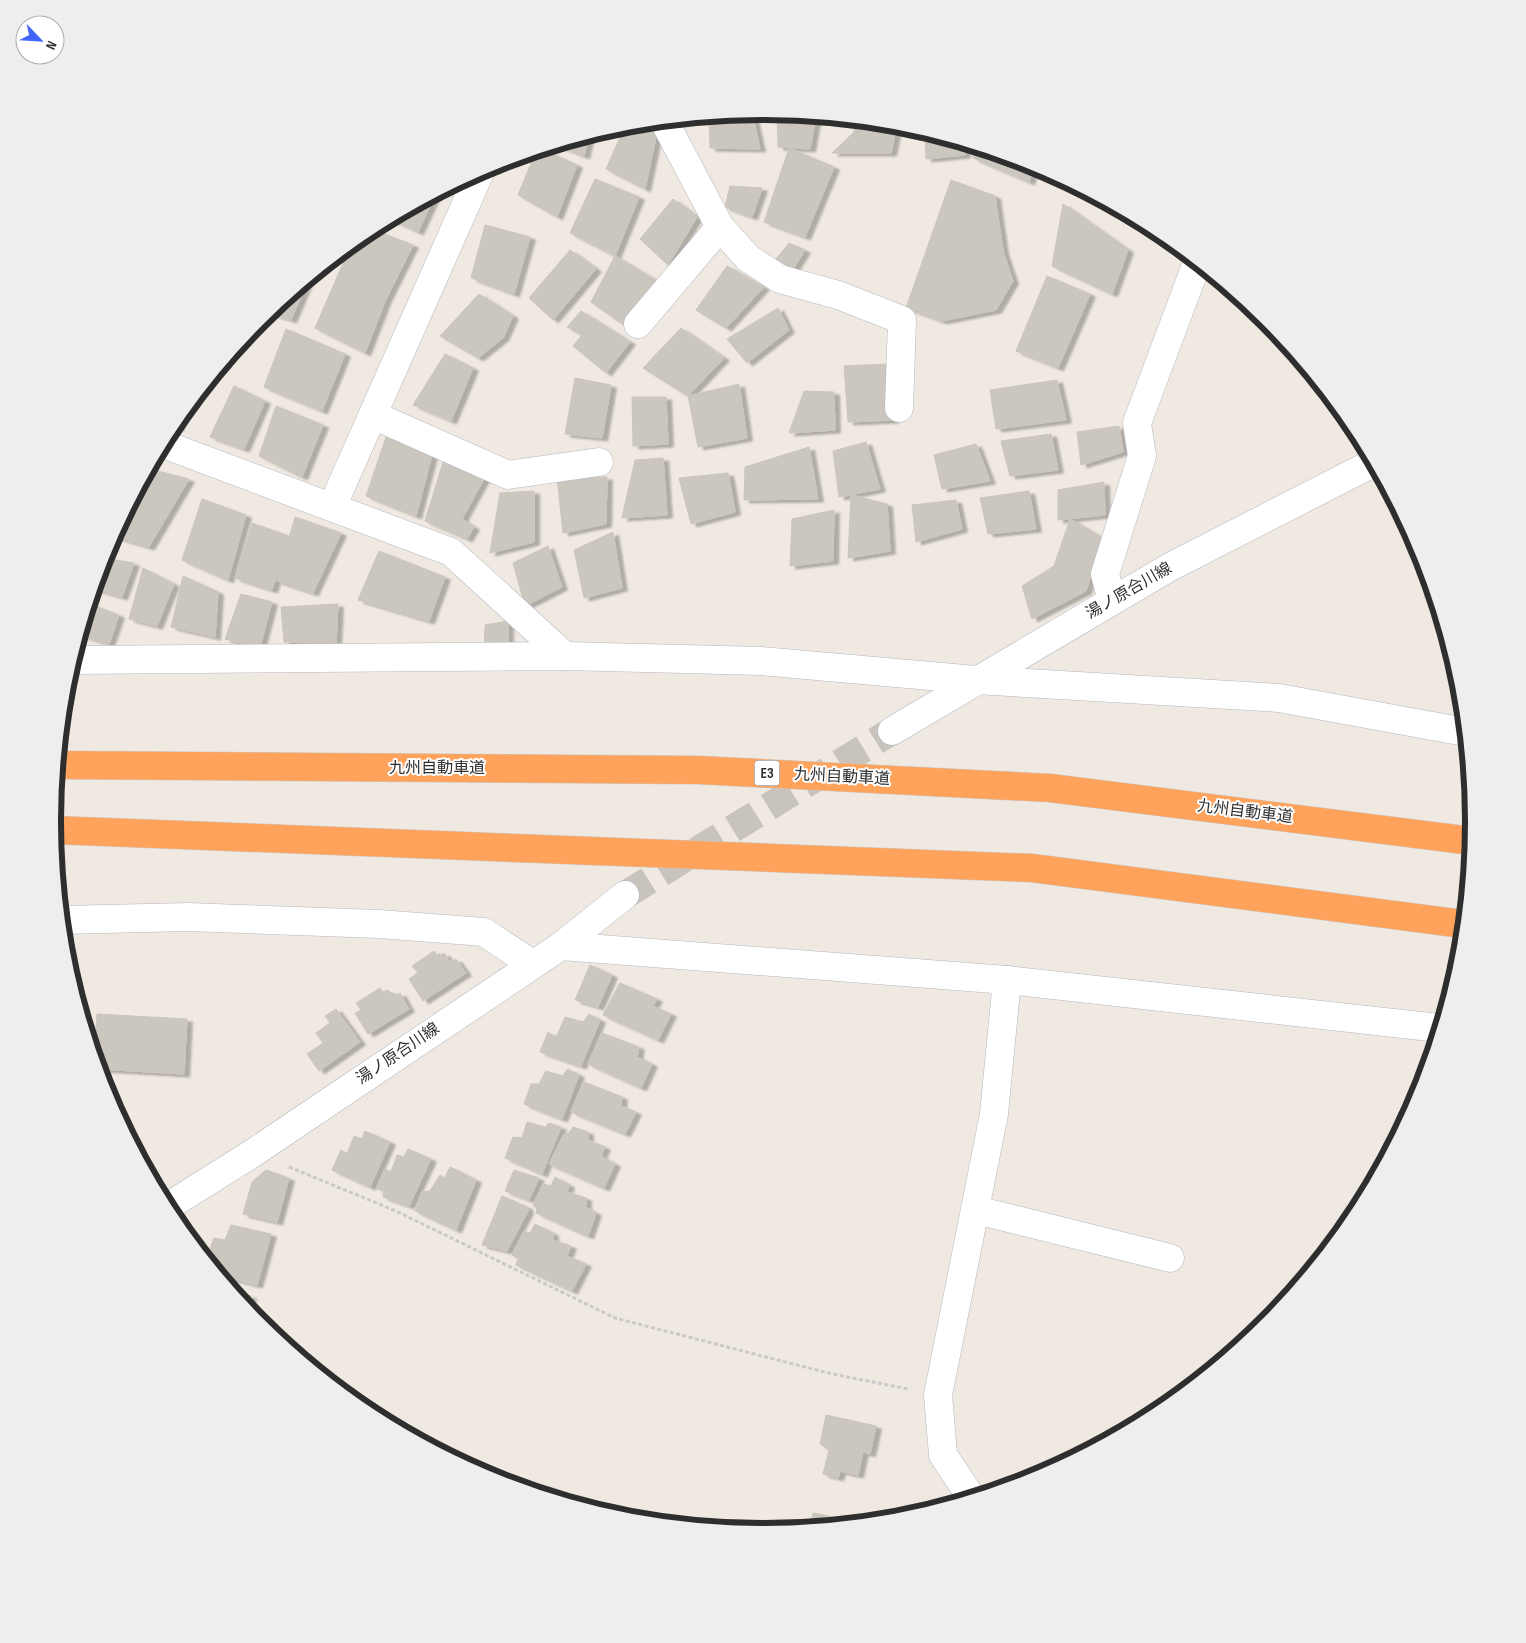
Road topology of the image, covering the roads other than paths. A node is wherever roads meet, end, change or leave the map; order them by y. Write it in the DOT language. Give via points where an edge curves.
graph roads {
  1 [pos="667,127"];
  2 [pos="476,181"];
  3 [pos="720,228"];
  4 [pos="1195,269"];
  5 [pos="638,324"];
  6 [pos="899,408"];
  7 [pos="373,415"];
  8 [pos="171,447"];
  9 [pos="600,462"];
  10 [pos="1368,466"];
  11 [pos="332,507"];
  12 [pos="1112,600"];
  13 [pos="565,656"];
  14 [pos="81,660"];
  15 [pos="976,680"];
  16 [pos="892,730"];
  17 [pos="1459,731"];
  18 [pos="64,765"];
  19 [pos="61,830"];
  20 [pos="1464,840"];
  21 [pos="625,895"];
  22 [pos="68,920"];
  23 [pos="1457,923"];
  24 [pos="561,946"];
  25 [pos="532,964"];
  26 [pos="1006,980"];
  27 [pos="1434,1027"];
  28 [pos="174,1202"];
  29 [pos="976,1210"];
  30 [pos="1170,1258"];
  31 [pos="968,1492"];
  1 -- 3 [label="street"];
  2 -- 7 [label="street"];
  3 -- 5 [label="street"];
  3 -- 6 [label="street" via="748,258 780,279 838,294 902,320"];
  4 -- 12 [label="street" via="1137,423 1142,456 1105,574"];
  7 -- 9 [label="street" via="508,475"];
  7 -- 11 [label="street"];
  8 -- 11 [label="street"];
  10 -- 12 [label="street, 湯ノ原合川線"];
  11 -- 13 [label="street" via="451,552"];
  12 -- 15 [label="street, 湯ノ原合川線"];
  13 -- 14 [label="street"];
  13 -- 15 [label="street" via="761,660"];
  15 -- 16 [label="street, 湯ノ原合川線"];
  15 -- 17 [label="street" via="1279,698"];
  18 -- 20 [label="highway, 九州自動車道 / E3" via="698,770 1050,788"];
  19 -- 23 [label="highway" via="1032,868"];
  21 -- 24 [label="street, 湯ノ原合川線"];
  22 -- 25 [label="street" via="188,917 379,924 484,932"];
  24 -- 25 [label="street, 湯ノ原合川線"];
  24 -- 26 [label="street"];
  25 -- 28 [label="street, 湯ノ原合川線"];
  26 -- 27 [label="street"];
  26 -- 29 [label="street" via="994,1114"];
  29 -- 30 [label="street"];
  29 -- 31 [label="street" via="938,1395 943,1456"];
}
